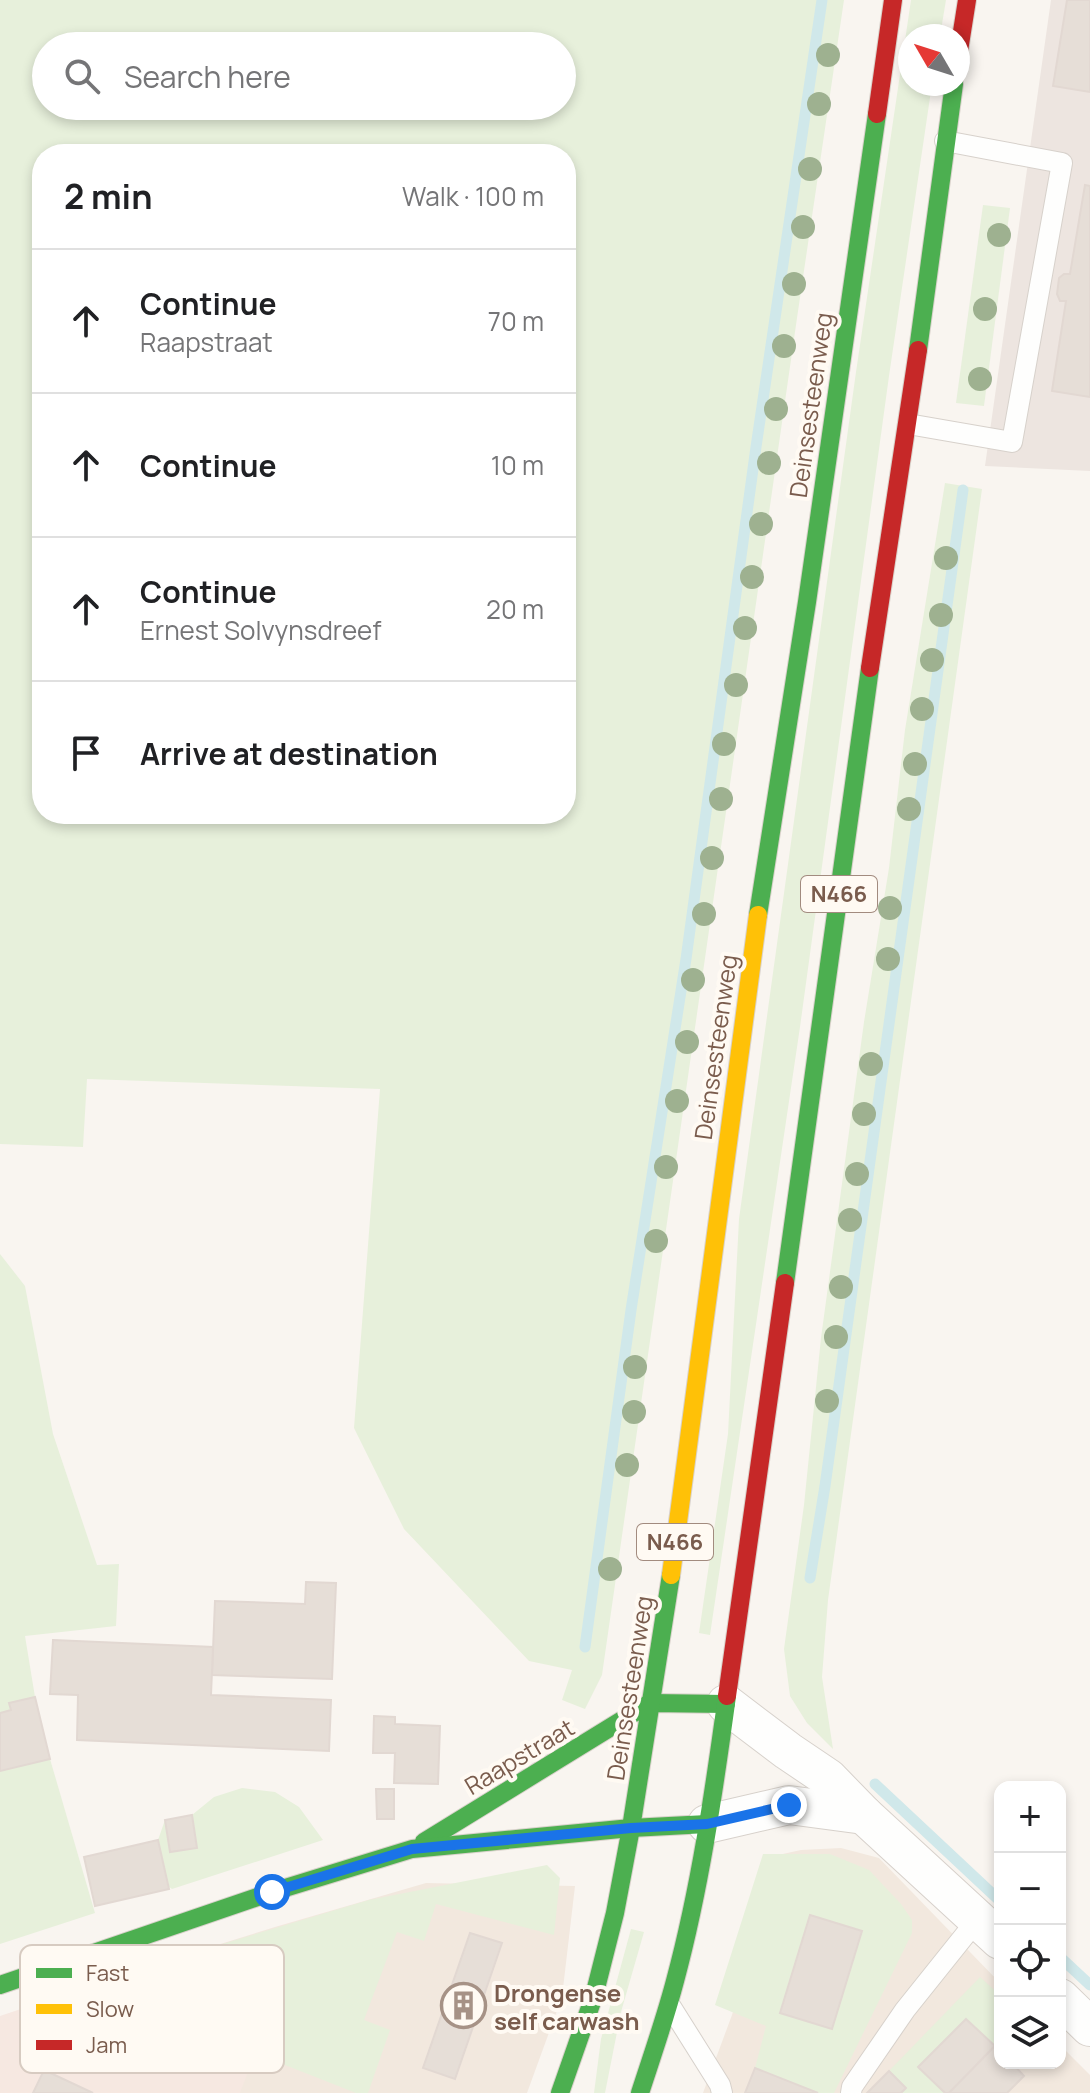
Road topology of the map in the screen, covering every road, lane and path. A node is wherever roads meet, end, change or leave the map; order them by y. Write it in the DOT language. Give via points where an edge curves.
graph roads {
  1 [pos="893,0"];
  2 [pos="967,0"];
  3 [pos="963,24"];
  4 [pos="952,96"];
  5 [pos="945,141"];
  6 [pos="908,424"];
  7 [pos="650,1703"];
  8 [pos="726,1704"];
  9 [pos="864,1815"];
  10 [pos="707,1824"];
  11 [pos="631,1828"];
  12 [pos="412,1849"];
  13 [pos="989,1930"];
  14 [pos="117,1945"];
  15 [pos="20,1978"];
  16 [pos="0,1985"];
  17 [pos="668,2003"];
  18 [pos="1066,2004"];
  19 [pos="1090,2027"];
  20 [pos="560,2093"];
  21 [pos="640,2093"];
  22 [pos="722,2093"];
  23 [pos="851,2093"];
  1 -- 7 [label="main road, Deinsesteenweg / N466" via="754,938"];
  2 -- 3 [label="main road"];
  4 -- 5 [label="main road, N466"];
  5 -- 6 [label="main road, N466"];
  5 -- 6 [label="lane" via="1062,163 1012,442"];
  6 -- 8 [label="main road, N466"];
  7 -- 8 [label="main road"];
  7 -- 11 [label="main road, Deinsesteenweg / N466"];
  7 -- 12 [label="main road, Raapstraat"];
  8 -- 9 [label="street" via="828,1778"];
  8 -- 10 [label="main road, N466"];
  9 -- 10 [label="street" via="789,1805"];
  9 -- 13 [label="street"];
  10 -- 11 [label="main road, Raapstraat"];
  10 -- 17 [label="main road, N466"];
  11 -- 12 [label="main road, Raapstraat"];
  11 -- 20 [label="main road, Deinsesteenweg / N466" via="594,1996"];
  12 -- 14 [label="main road, Raapstraat"];
  13 -- 23 [label="lane" via="905,2010"];
  15 -- 16 [label="main road, Raapstraat"];
  17 -- 21 [label="main road, N466"];
  17 -- 22 [label="lane"];
  18 -- 19 [label="street"];
}
